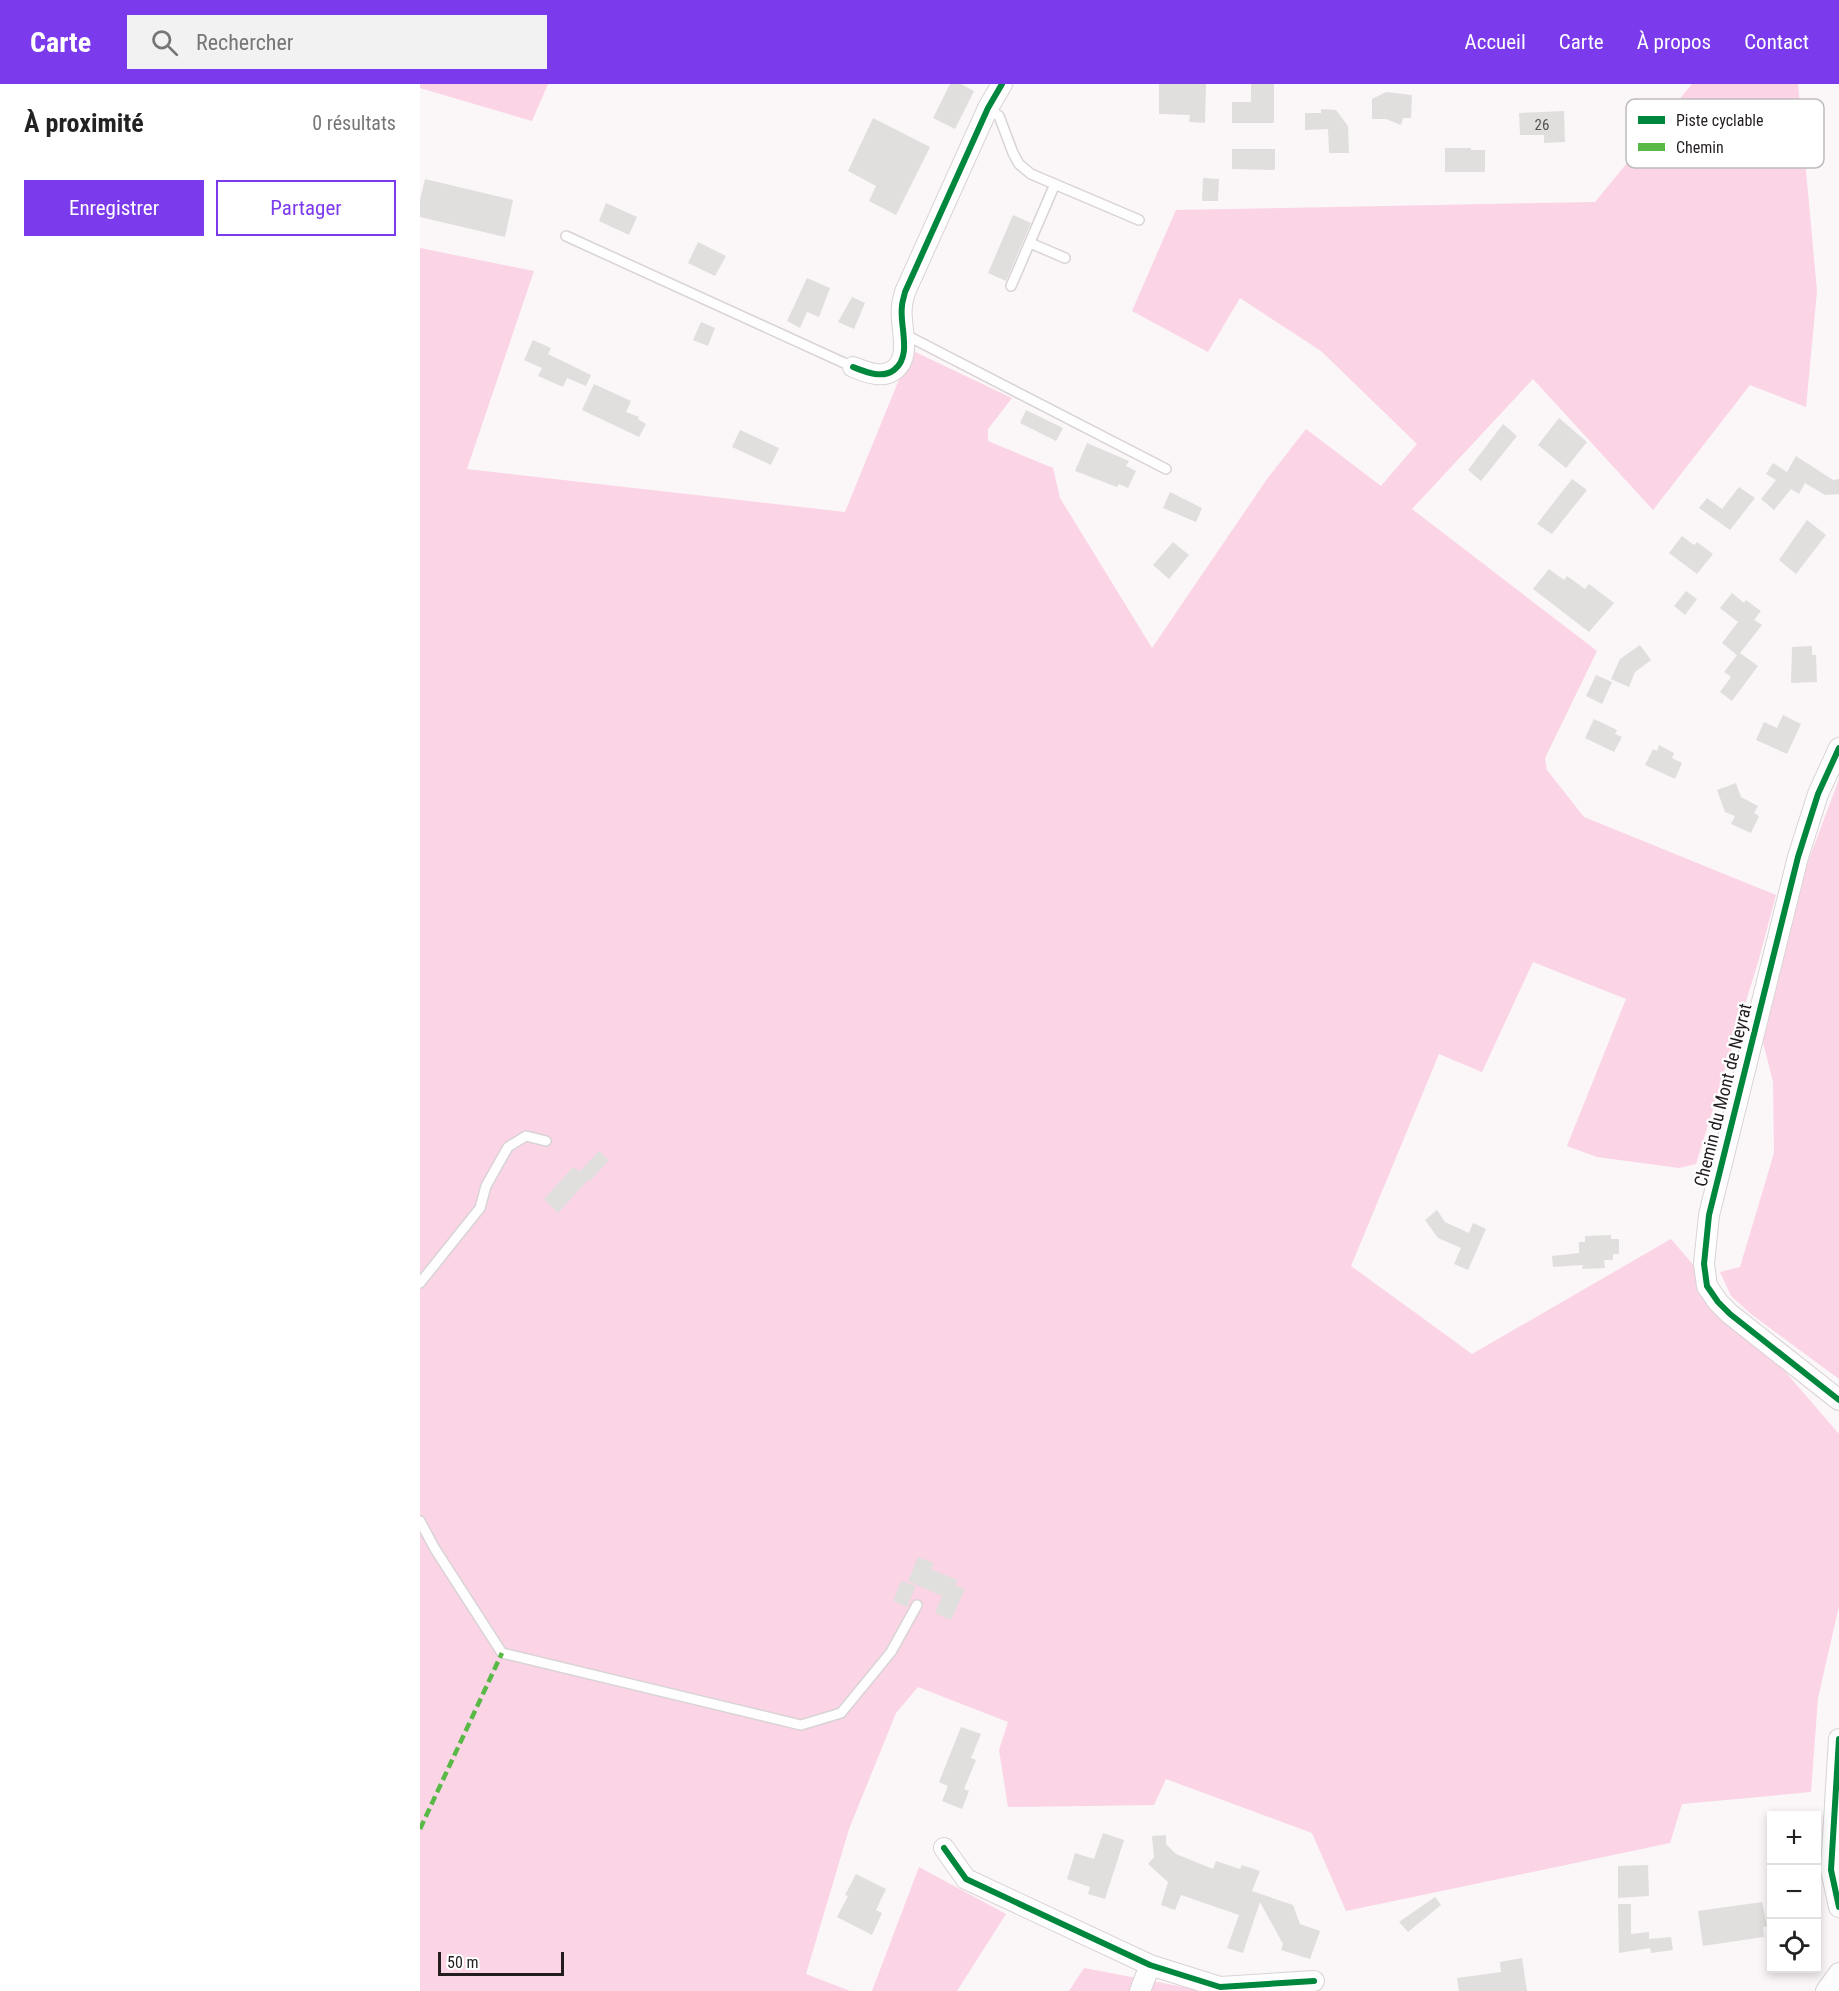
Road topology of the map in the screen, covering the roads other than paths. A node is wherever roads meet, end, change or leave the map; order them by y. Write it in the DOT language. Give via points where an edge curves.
graph roads {
  1 [pos="1002,84"];
  2 [pos="988,108"];
  3 [pos="1055,184"];
  4 [pos="1139,220"];
  5 [pos="566,236"];
  6 [pos="1030,243"];
  7 [pos="1065,258"];
  8 [pos="1011,286"];
  9 [pos="903,334"];
  10 [pos="854,367"];
  11 [pos="1166,469"];
  12 [pos="1839,748"];
  13 [pos="546,1141"];
  14 [pos="420,1283"];
  15 [pos="1839,1400"];
  16 [pos="420,1521"];
  17 [pos="917,1605"];
  18 [pos="1839,1739"];
  19 [pos="944,1848"];
  20 [pos="1839,1907"];
  21 [pos="1150,1965"];
  22 [pos="1839,1973"];
  23 [pos="1314,1981"];
  24 [pos="1140,1991"];
  25 [pos="1826,1991"];
  1 -- 2 [label="street"];
  2 -- 3 [label="lane" via="999,117 1019,164"];
  2 -- 9 [label="street" via="905,292 901,307"];
  3 -- 4 [label="lane"];
  3 -- 6 [label="lane"];
  5 -- 10 [label="lane"];
  6 -- 7 [label="lane"];
  6 -- 8 [label="lane"];
  9 -- 10 [label="street" via="903,359 889,374 872,374"];
  9 -- 11 [label="lane"];
  12 -- 15 [label="street, Chemin du Mont de Neyrat" via="1818,794 1798,856 1709,1215 1704,1264 1707,1286 1718,1302"];
  13 -- 14 [label="lane" via="526,1136 508,1147 486,1186 480,1208"];
  16 -- 17 [label="lane" via="502,1653 801,1725 841,1713 891,1652"];
  18 -- 20 [label="street" via="1831,1870"];
  19 -- 21 [label="street" via="966,1879"];
  21 -- 23 [label="street" via="1220,1987"];
  21 -- 24 [label="street"];
  22 -- 25 [label="street"];
}
